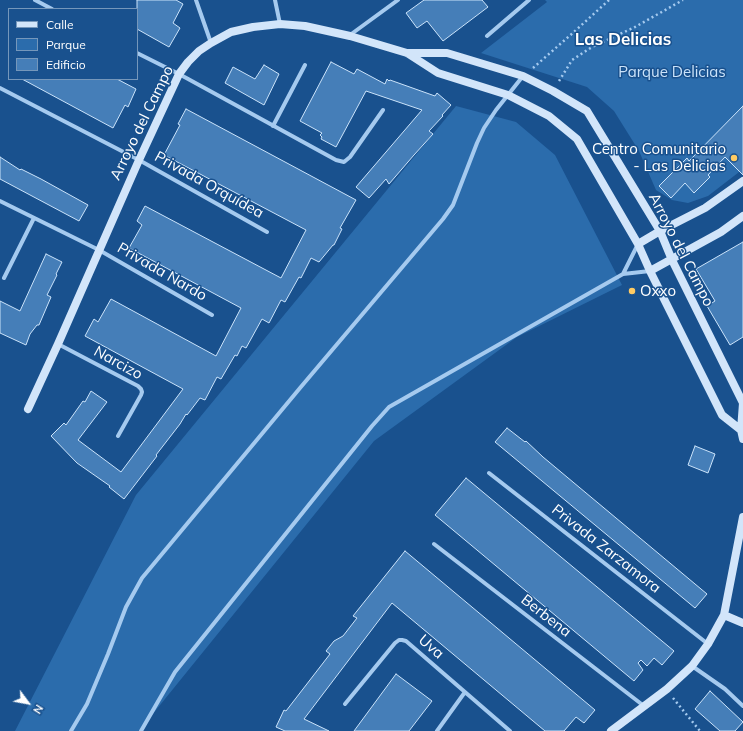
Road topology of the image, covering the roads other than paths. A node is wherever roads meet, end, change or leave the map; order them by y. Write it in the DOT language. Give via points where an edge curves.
graph roads {
  1 [pos="35,0"];
  2 [pos="196,0"];
  3 [pos="275,0"];
  4 [pos="398,0"];
  5 [pos="529,0"];
  6 [pos="50,8"];
  7 [pos="280,24"];
  8 [pos="350,36"];
  9 [pos="488,36"];
  10 [pos="211,43"];
  11 [pos="138,53"];
  12 [pos="406,53"];
  13 [pos="305,65"];
  14 [pos="179,74"];
  15 [pos="523,76"];
  16 [pos="0,88"];
  17 [pos="508,96"];
  18 [pos="383,110"];
  19 [pos="273,126"];
  20 [pos="139,160"];
  21 [pos="743,181"];
  22 [pos="0,201"];
  23 [pos="743,216"];
  24 [pos="34,218"];
  25 [pos="660,231"];
  26 [pos="268,232"];
  27 [pos="638,244"];
  28 [pos="99,250"];
  29 [pos="672,260"];
  30 [pos="650,271"];
  31 [pos="623,274"];
  32 [pos="4,278"];
  33 [pos="212,315"];
  34 [pos="58,344"];
  35 [pos="28,409"];
  36 [pos="741,430"];
  37 [pos="118,436"];
  38 [pos="743,439"];
  39 [pos="489,473"];
  40 [pos="743,517"];
  41 [pos="434,544"];
  42 [pos="724,615"];
  43 [pos="743,623"];
  44 [pos="708,644"];
  45 [pos="692,666"];
  46 [pos="465,692"];
  47 [pos="345,704"];
  48 [pos="743,706"];
  49 [pos="644,707"];
  50 [pos="612,730"];
  51 [pos="71,731"];
  52 [pos="141,731"];
  53 [pos="437,731"];
  54 [pos="510,731"];
  1 -- 6 [label="street"];
  2 -- 10 [label="street"];
  3 -- 7 [label="street"];
  4 -- 8 [label="street"];
  5 -- 9 [label="street"];
  7 -- 8 [label="street, Arroyo del Campo" via="305,26"];
  7 -- 10 [label="street, Arroyo del Campo" via="231,32"];
  8 -- 12 [label="street, Arroyo del Campo"];
  10 -- 14 [label="street, Arroyo del Campo"];
  11 -- 14 [label="street"];
  12 -- 15 [label="street, Arroyo del Campo" via="447,53"];
  12 -- 17 [label="street, Arroyo del Campo" via="438,73"];
  13 -- 19 [label="street"];
  14 -- 19 [label="street"];
  14 -- 20 [label="street, Arroyo del Campo"];
  15 -- 17 [label="street"];
  15 -- 25 [label="street, Arroyo del Campo" via="587,111"];
  16 -- 20 [label="street, Privada Orquídea"];
  17 -- 27 [label="street, Arroyo del Campo" via="550,116 577,139"];
  17 -- 51 [label="street" via="484,128 453,205 443,219 142,578 126,606 87,704"];
  18 -- 19 [label="street" via="344,162"];
  20 -- 26 [label="street, Privada Orquídea"];
  20 -- 28 [label="street, Arroyo del Campo"];
  21 -- 25 [label="street" via="705,208"];
  22 -- 24 [label="street, Privada Nardo"];
  23 -- 29 [label="street" via="721,232"];
  24 -- 28 [label="street, Privada Nardo"];
  24 -- 32 [label="street"];
  25 -- 27 [label="street"];
  25 -- 29 [label="street, Arroyo del Campo"];
  27 -- 30 [label="street, Arroyo del Campo"];
  27 -- 31 [label="street"];
  28 -- 33 [label="street, Privada Nardo"];
  28 -- 34 [label="street, Arroyo del Campo"];
  29 -- 30 [label="street"];
  29 -- 36 [label="street, Arroyo del Campo" via="742,403"];
  30 -- 31 [label="street"];
  30 -- 36 [label="street, Arroyo del Campo" via="722,415"];
  31 -- 52 [label="street" via="389,407 175,672"];
  34 -- 35 [label="street, Arroyo del Campo"];
  34 -- 37 [label="street, Narcizo" via="141,389 141,395"];
  36 -- 38 [label="street, Arroyo del Campo"];
  39 -- 44 [label="street, Privada Zarzamora"];
  40 -- 42 [label="street"];
  41 -- 49 [label="street, Berbena"];
  42 -- 43 [label="street"];
  42 -- 44 [label="street"];
  44 -- 45 [label="street"];
  45 -- 48 [label="street" via="725,689"];
  45 -- 49 [label="street"];
  46 -- 47 [label="street, Uva" via="406,641 399,640"];
  46 -- 53 [label="street"];
  46 -- 54 [label="street, Uva"];
  49 -- 50 [label="street"];
}
